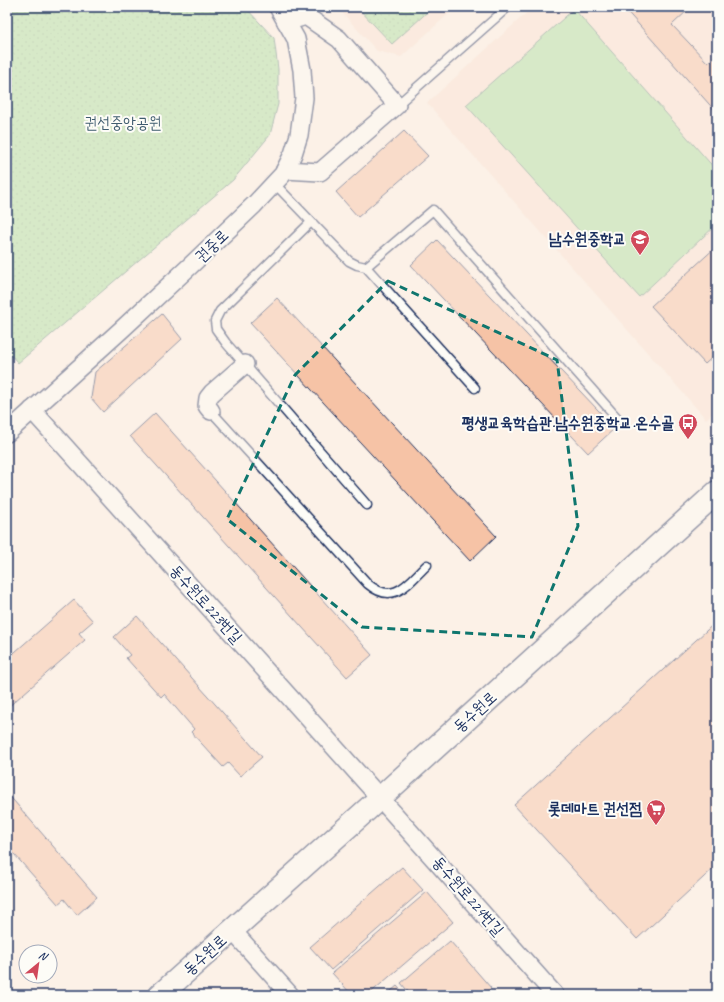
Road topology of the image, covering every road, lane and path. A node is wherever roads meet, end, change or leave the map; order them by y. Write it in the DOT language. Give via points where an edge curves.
graph roads {
  1 [pos="508,7"];
  2 [pos="282,14"];
  3 [pos="397,105"];
  4 [pos="280,177"];
  5 [pos="311,222"];
  6 [pos="366,267"];
  7 [pos="244,364"];
  8 [pos="474,388"];
  9 [pos="32,410"];
  10 [pos="211,412"];
  11 [pos="619,420"];
  12 [pos="7,433"];
  13 [pos="717,492"];
  14 [pos="367,506"];
  15 [pos="427,565"];
  16 [pos="380,798"];
  17 [pos="232,930"];
  18 [pos="160,995"];
  19 [pos="290,995"];
  20 [pos="555,995"];
  1 -- 3 [label="lane"];
  2 -- 3 [label="street" via="306,16 339,39"];
  2 -- 4 [label="street, 권중로" via="296,39 304,98 299,135 293,154"];
  3 -- 4 [label="street" via="320,172"];
  4 -- 5 [label="lane"];
  4 -- 9 [label="street, 권중로" via="189,267"];
  5 -- 6 [label="lane" via="349,261"];
  5 -- 7 [label="lane" via="220,311 215,321 216,330"];
  6 -- 8 [label="lane"];
  6 -- 11 [label="lane" via="433,210"];
  7 -- 10 [label="street" via="208,398 207,406"];
  7 -- 14 [label="lane"];
  9 -- 12 [label="street, 권중로"];
  9 -- 16 [label="street, 동수원로223번길"];
  10 -- 15 [label="lane" via="374,589 390,594 398,591"];
  13 -- 16 [label="main road, 동수원로"];
  16 -- 17 [label="main road, 동수원로"];
  16 -- 20 [label="street, 동수원로224번길"];
  17 -- 18 [label="main road, 동수원로"];
  17 -- 19 [label="street, 동수원로"];
}
